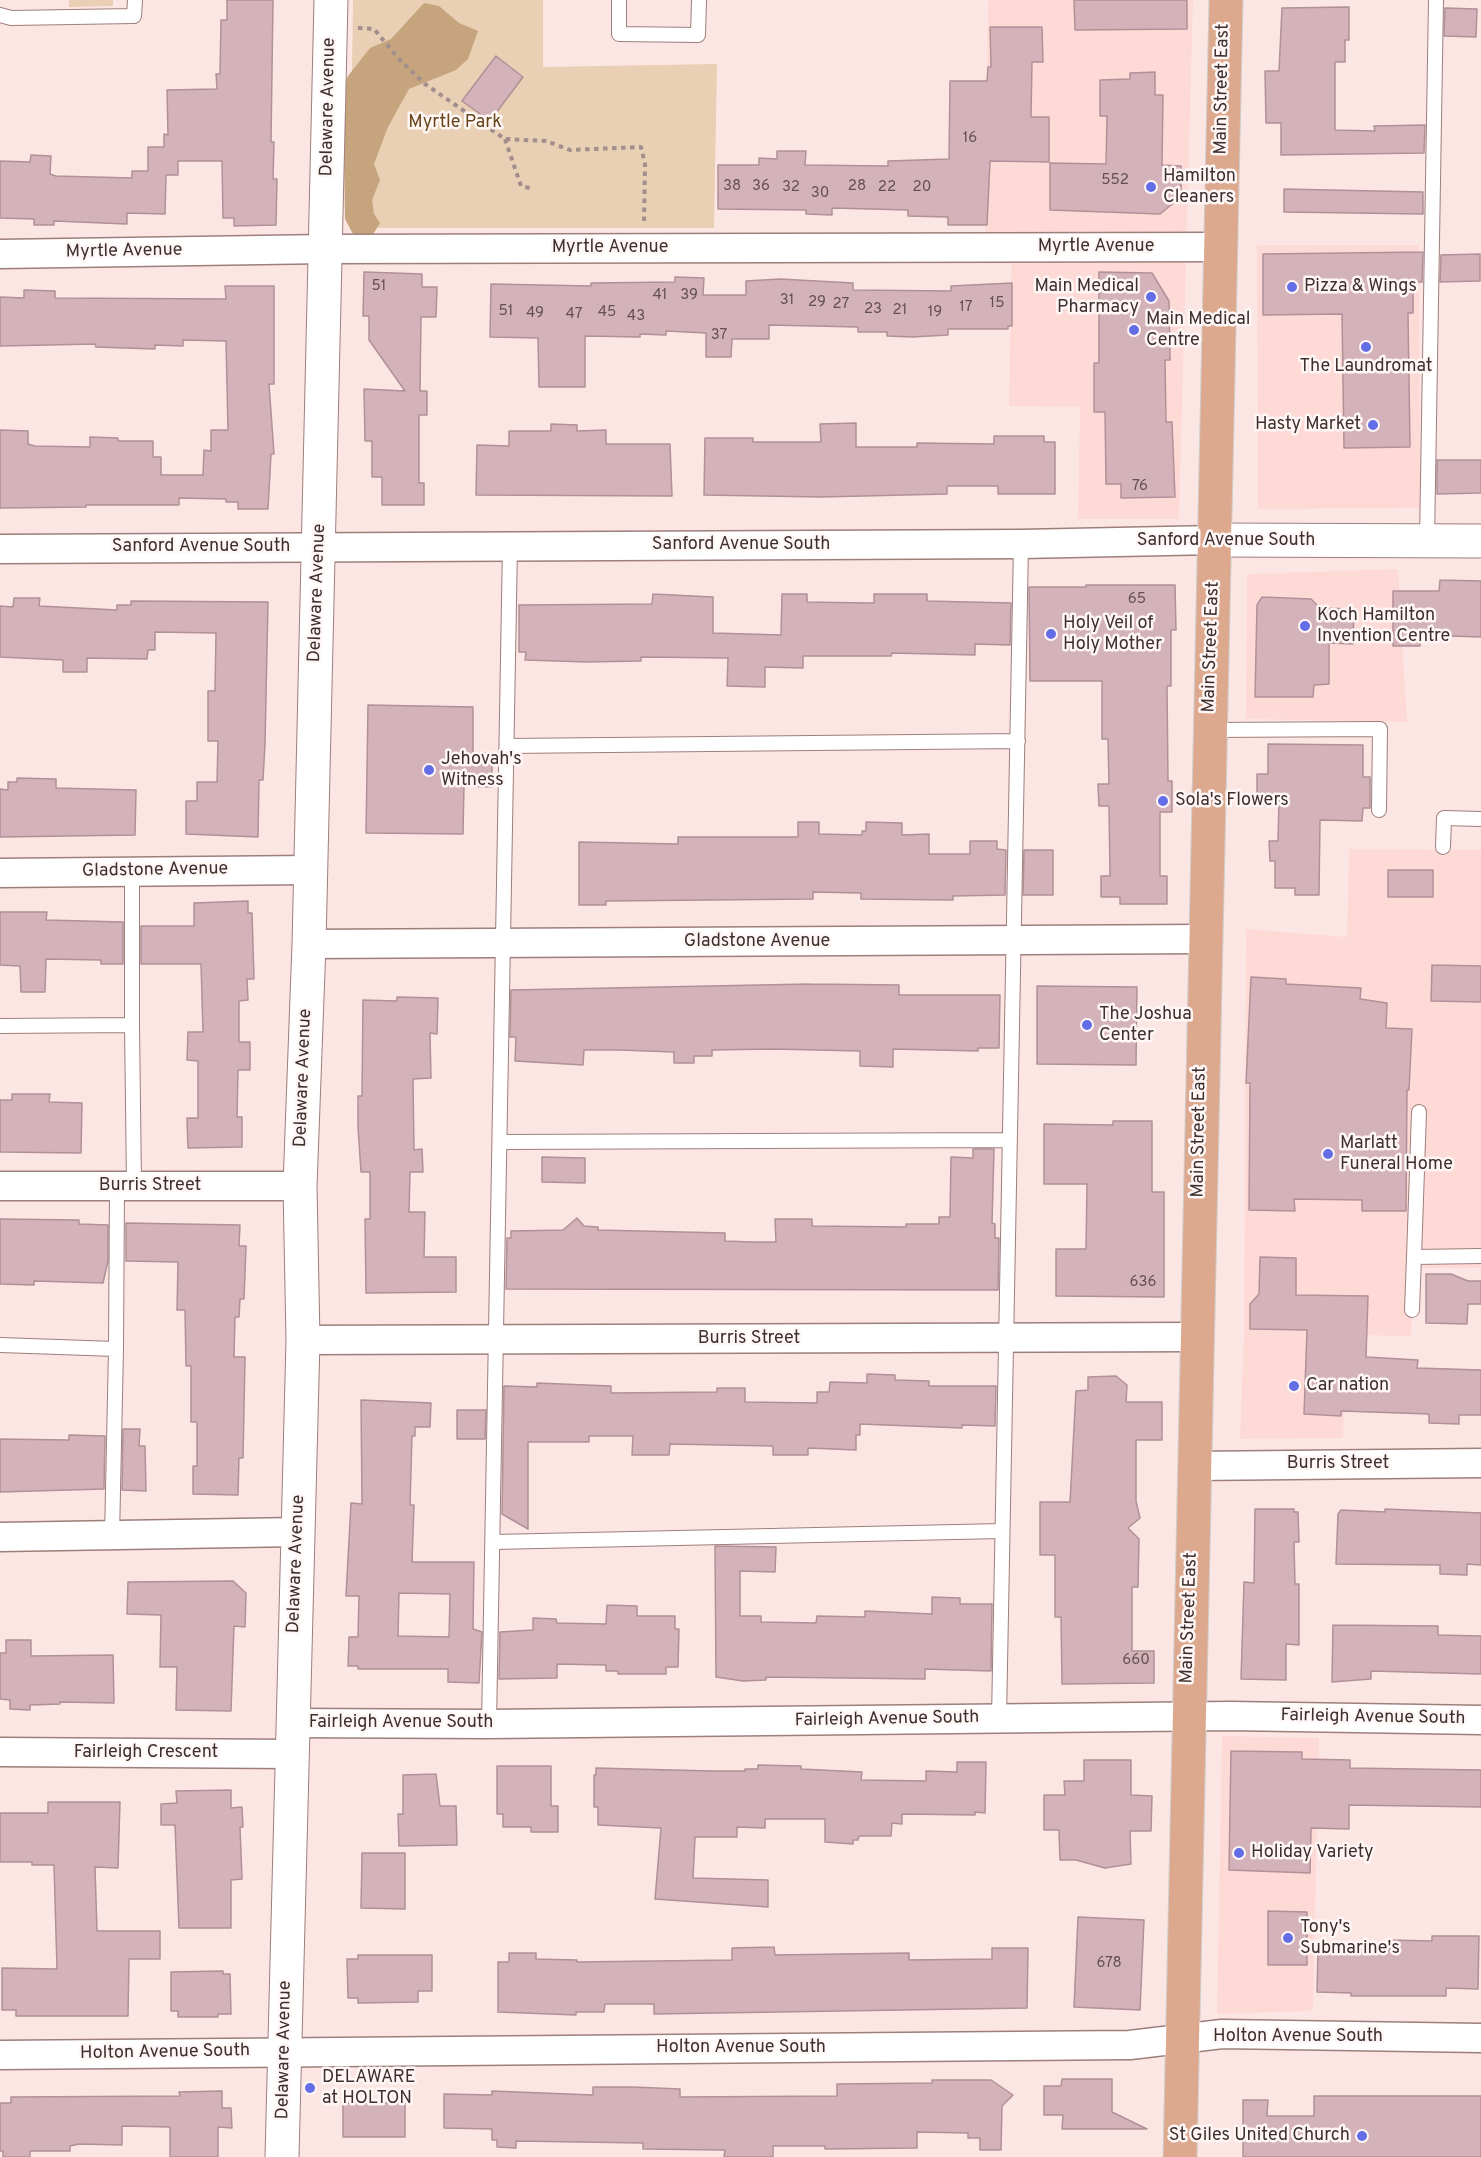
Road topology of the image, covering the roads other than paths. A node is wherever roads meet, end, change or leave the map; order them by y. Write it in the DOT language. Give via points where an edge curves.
graph roads {
  1 [pos="135,0"];
  2 [pos="619,0"];
  3 [pos="699,0"];
  4 [pos="1226,0"];
  5 [pos="1436,0"];
  6 [pos="331,13"];
  7 [pos="0,15"];
  8 [pos="1220,247"];
  9 [pos="327,249"];
  10 [pos="0,254"];
  11 [pos="1215,540"];
  12 [pos="1481,541"];
  13 [pos="1427,542"];
  14 [pos="1022,544"];
  15 [pos="320,546"];
  16 [pos="510,546"];
  17 [pos="0,549"];
  18 [pos="1210,730"];
  19 [pos="1018,741"];
  20 [pos="507,746"];
  21 [pos="1379,810"];
  22 [pos="1481,819"];
  23 [pos="1443,847"];
  24 [pos="309,870"];
  25 [pos="132,872"];
  26 [pos="0,873"];
  27 [pos="1204,939"];
  28 [pos="1014,940"];
  29 [pos="503,943"];
  30 [pos="309,944"];
  31 [pos="132,1025"];
  32 [pos="0,1026"];
  33 [pos="1419,1112"];
  34 [pos="1010,1140"];
  35 [pos="500,1142"];
  36 [pos="126,1185"];
  37 [pos="0,1186"];
  38 [pos="300,1186"];
  39 [pos="1481,1256"];
  40 [pos="1414,1257"];
  41 [pos="1412,1310"];
  42 [pos="1196,1337"];
  43 [pos="1006,1338"];
  44 [pos="303,1340"];
  45 [pos="496,1340"];
  46 [pos="0,1345"];
  47 [pos="116,1348"];
  48 [pos="1481,1463"];
  49 [pos="1195,1466"];
  50 [pos="1002,1531"];
  51 [pos="298,1532"];
  52 [pos="0,1537"];
  53 [pos="112,1537"];
  54 [pos="493,1542"];
  55 [pos="1188,1716"];
  56 [pos="999,1719"];
  57 [pos="1481,1720"];
  58 [pos="489,1724"];
  59 [pos="292,1738"];
  60 [pos="0,1752"];
  61 [pos="1481,2038"];
  62 [pos="1182,2040"];
  63 [pos="285,2052"];
  64 [pos="0,2055"];
  65 [pos="282,2157"];
  66 [pos="1179,2157"];
  1 -- 7 [label="lane" via="134,16"];
  2 -- 3 [label="lane" via="619,34 698,35"];
  4 -- 8 [label="main road, Main Street East"];
  5 -- 13 [label="lane"];
  6 -- 9 [label="street, Delaware Avenue"];
  8 -- 9 [label="street, Myrtle Avenue"];
  8 -- 11 [label="main road, Main Street East"];
  9 -- 10 [label="street, Myrtle Avenue"];
  9 -- 15 [label="street, Delaware Avenue"];
  11 -- 13 [label="street, Sanford Avenue South"];
  11 -- 14 [label="street, Sanford Avenue South"];
  11 -- 18 [label="main road, Main Street East"];
  12 -- 13 [label="street, Sanford Avenue South"];
  14 -- 16 [label="street, Sanford Avenue South"];
  14 -- 19 [label="lane"];
  15 -- 16 [label="street, Sanford Avenue South"];
  15 -- 17 [label="street, Sanford Avenue South"];
  15 -- 24 [label="street, Delaware Avenue"];
  16 -- 20 [label="lane"];
  18 -- 21 [label="lane" via="1380,729"];
  18 -- 27 [label="main road, Main Street East"];
  19 -- 20 [label="lane"];
  19 -- 28 [label="lane"];
  20 -- 29 [label="lane"];
  22 -- 23 [label="lane" via="1444,818"];
  24 -- 25 [label="street, Gladstone Avenue"];
  24 -- 30 [label="street, Delaware Avenue"];
  25 -- 26 [label="street, Gladstone Avenue"];
  25 -- 31 [label="lane"];
  27 -- 28 [label="street, Gladstone Avenue"];
  27 -- 42 [label="main road, Main Street East"];
  28 -- 29 [label="street, Gladstone Avenue"];
  28 -- 34 [label="lane"];
  29 -- 30 [label="street, Gladstone Avenue"];
  29 -- 35 [label="lane"];
  30 -- 38 [label="street, Delaware Avenue"];
  31 -- 32 [label="lane"];
  31 -- 36 [label="lane"];
  33 -- 40 [label="lane"];
  34 -- 35 [label="lane"];
  34 -- 43 [label="lane"];
  35 -- 45 [label="lane"];
  36 -- 37 [label="street, Burris Street"];
  36 -- 38 [label="street, Burris Street"];
  36 -- 47 [label="lane"];
  38 -- 44 [label="street, Delaware Avenue"];
  39 -- 40 [label="lane"];
  40 -- 41 [label="lane"];
  42 -- 43 [label="street, Burris Street"];
  42 -- 49 [label="main road, Main Street East"];
  43 -- 45 [label="street, Burris Street"];
  43 -- 50 [label="lane"];
  44 -- 45 [label="street, Burris Street"];
  44 -- 51 [label="street, Delaware Avenue"];
  45 -- 54 [label="lane"];
  46 -- 47 [label="lane"];
  47 -- 53 [label="lane"];
  48 -- 49 [label="street, Burris Street"];
  49 -- 55 [label="main road, Main Street East"];
  50 -- 54 [label="lane"];
  50 -- 56 [label="lane"];
  51 -- 53 [label="street"];
  51 -- 59 [label="street, Delaware Avenue"];
  52 -- 53 [label="street"];
  54 -- 58 [label="lane"];
  55 -- 56 [label="street, Fairleigh Avenue South"];
  55 -- 57 [label="street, Fairleigh Avenue South"];
  55 -- 62 [label="main road, Main Street East"];
  56 -- 58 [label="street, Fairleigh Avenue South"];
  58 -- 59 [label="street, Fairleigh Avenue South"];
  59 -- 60 [label="street, Fairleigh Crescent"];
  59 -- 63 [label="street, Delaware Avenue"];
  61 -- 62 [label="street, Holton Avenue South" via="1222,2034"];
  62 -- 63 [label="street, Holton Avenue South" via="1119,2045"];
  62 -- 66 [label="main road, Main Street East"];
  63 -- 64 [label="street, Holton Avenue South"];
  63 -- 65 [label="street, Delaware Avenue"];
}
